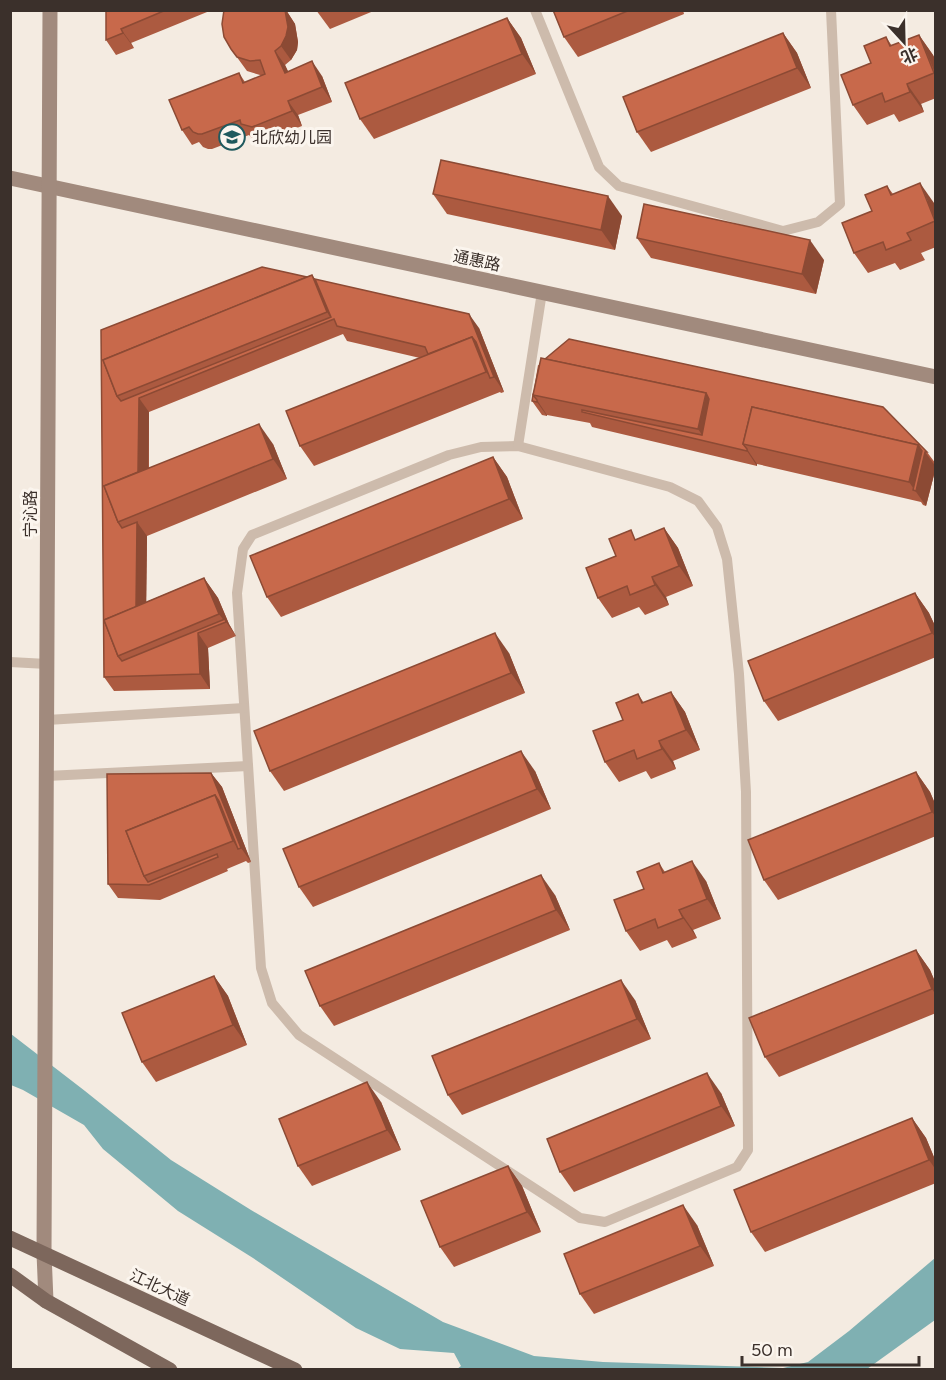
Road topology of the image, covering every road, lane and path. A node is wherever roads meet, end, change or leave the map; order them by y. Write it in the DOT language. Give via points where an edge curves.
graph roads {
  1 [pos="50,10"];
  2 [pos="535,10"];
  3 [pos="831,10"];
  4 [pos="10,178"];
  5 [pos="50,186"];
  6 [pos="542,292"];
  7 [pos="936,377"];
  8 [pos="518,446"];
  9 [pos="10,662"];
  10 [pos="47,664"];
  11 [pos="244,708"];
  12 [pos="47,720"];
  13 [pos="248,766"];
  14 [pos="46,776"];
  15 [pos="10,1238"];
  16 [pos="44,1253"];
  17 [pos="10,1275"];
  18 [pos="46,1301"];
  19 [pos="170,1370"];
  20 [pos="295,1370"];
  1 -- 5 [label="street, 宁沁路"];
  2 -- 3 [label="lane" via="599,167 619,186 783,231 818,222 840,204"];
  4 -- 5 [label="street, 通惠路"];
  5 -- 6 [label="street, 通惠路"];
  5 -- 10 [label="street, 宁沁路"];
  6 -- 7 [label="street, 通惠路"];
  6 -- 8 [label="lane"];
  8 -- 11 [label="lane" via="482,447 450,455 252,535 243,549 237,592"];
  8 -- 13 [label="lane" via="670,487 698,501 717,526 727,559 746,792 748,1150 737,1167 605,1222 580,1218 299,1035 272,1003 261,968"];
  9 -- 10 [label="lane"];
  10 -- 12 [label="street, 宁沁路"];
  11 -- 12 [label="lane"];
  11 -- 13 [label="lane"];
  12 -- 14 [label="street, 宁沁路"];
  13 -- 14 [label="lane"];
  14 -- 16 [label="street, 宁沁路"];
  15 -- 16 [label="main road, 江北大道"];
  16 -- 18 [label="street, 宁沁路"];
  16 -- 20 [label="main road, 江北大道"];
  17 -- 18 [label="main road"];
  18 -- 19 [label="main road"];
}
